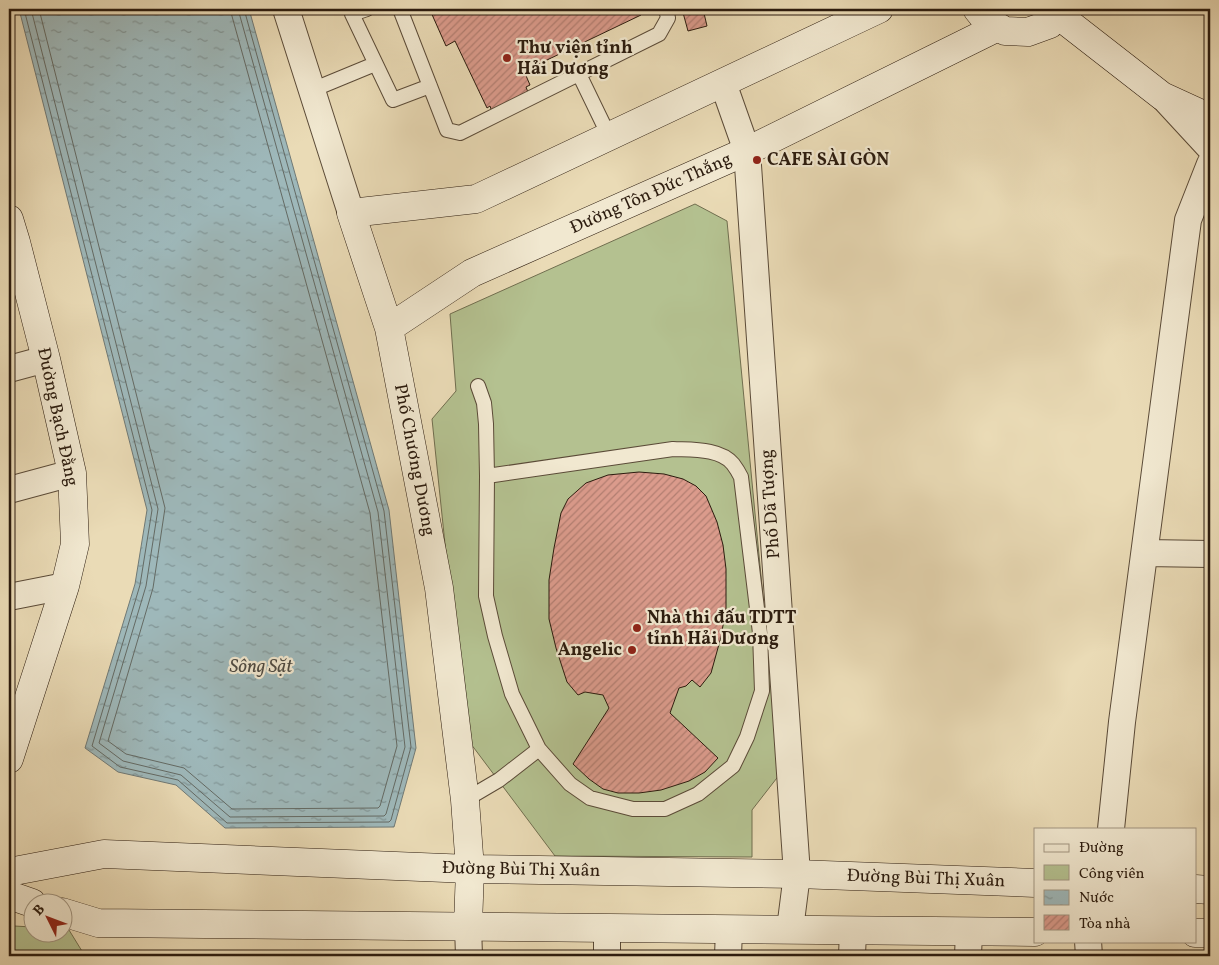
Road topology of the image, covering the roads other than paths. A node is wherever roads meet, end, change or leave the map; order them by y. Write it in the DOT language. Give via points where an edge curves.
graph roads {
  1 [pos="286,9"];
  2 [pos="367,9"];
  3 [pos="400,9"];
  4 [pos="666,9"];
  5 [pos="879,9"];
  6 [pos="978,9"];
  7 [pos="1061,12"];
  8 [pos="998,27"];
  9 [pos="375,64"];
  10 [pos="579,74"];
  11 [pos="723,82"];
  12 [pos="430,86"];
  13 [pos="312,90"];
  14 [pos="1162,96"];
  15 [pos="1210,118"];
  16 [pos="609,136"];
  17 [pos="1210,148"];
  18 [pos="747,151"];
  19 [pos="1210,164"];
  20 [pos="350,213"];
  21 [pos="11,235"];
  22 [pos="389,328"];
  23 [pos="46,359"];
  24 [pos="9,369"];
  25 [pos="478,386"];
  26 [pos="72,473"];
  27 [pos="487,476"];
  28 [pos="9,490"];
  29 [pos="1145,553"];
  30 [pos="1210,554"];
  31 [pos="65,586"];
  32 [pos="9,597"];
  33 [pos="539,749"];
  34 [pos="9,759"];
  35 [pos="465,800"];
  36 [pos="1111,828"];
  37 [pos="470,869"];
  38 [pos="9,872"];
  39 [pos="797,874"];
  40 [pos="1034,883"];
  41 [pos="1196,889"];
  42 [pos="1210,890"];
  43 [pos="9,895"];
  44 [pos="22,900"];
  45 [pos="72,915"];
  46 [pos="468,926"];
  47 [pos="607,928"];
  48 [pos="729,929"];
  49 [pos="790,929"];
  50 [pos="1034,932"];
  51 [pos="1196,933"];
  52 [pos="1210,933"];
  53 [pos="1088,942"];
  54 [pos="852,943"];
  55 [pos="969,944"];
  56 [pos="469,956"];
  57 [pos="607,956"];
  58 [pos="728,956"];
  59 [pos="1088,956"];
  1 -- 13 [label="street, Phố Chương Dương"];
  2 -- 9 [label="lane" via="352,14"];
  3 -- 12 [label="lane"];
  4 -- 10 [label="lane" via="668,18 658,34"];
  5 -- 11 [label="street"];
  6 -- 8 [label="street" via="985,19"];
  7 -- 8 [label="street" via="1050,24 1028,32 1005,31"];
  7 -- 14 [label="street"];
  8 -- 18 [label="street, Đường Tôn Đức Thắng"];
  9 -- 12 [label="lane" via="393,100"];
  9 -- 13 [label="lane"];
  10 -- 12 [label="lane" via="460,133 448,130"];
  10 -- 16 [label="lane"];
  11 -- 16 [label="street"];
  11 -- 18 [label="street, Phố Dã Tượng"];
  13 -- 20 [label="street, Phố Chương Dương"];
  14 -- 15 [label="street"];
  14 -- 17 [label="street"];
  16 -- 20 [label="street" via="476,199"];
  18 -- 22 [label="street, Đường Tôn Đức Thắng" via="472,273"];
  18 -- 39 [label="street, Phố Dã Tượng"];
  19 -- 29 [label="street" via="1188,220"];
  20 -- 22 [label="street, Phố Chương Dương"];
  21 -- 23 [label="street, Đường Bạch Đằng"];
  22 -- 35 [label="street, Phố Chương Dương" via="438,588"];
  23 -- 24 [label="street"];
  23 -- 26 [label="street, Đường Bạch Đằng"];
  25 -- 27 [label="lane" via="484,403"];
  26 -- 28 [label="street"];
  26 -- 31 [label="street, Đường Bạch Đằng" via="75,544"];
  27 -- 33 [label="lane" via="486,596 512,694"];
  27 -- 33 [label="lane" via="673,449 720,455 732,463 741,478 760,633 762,692 733,766 698,794 665,809 633,810 590,798 570,784"];
  29 -- 30 [label="street"];
  29 -- 36 [label="street"];
  31 -- 32 [label="street"];
  31 -- 34 [label="street, Đường Bạch Đằng"];
  33 -- 35 [label="lane" via="499,780"];
  35 -- 37 [label="street, Phố Chương Dương"];
  37 -- 38 [label="street, Đường Bùi Thị Xuân" via="104,854"];
  37 -- 39 [label="street, Đường Bùi Thị Xuân"];
  37 -- 46 [label="street, Phố Chương Dương"];
  39 -- 40 [label="street, Đường Bùi Thị Xuân"];
  39 -- 49 [label="street, Phố Dã Tượng"];
  41 -- 42 [label="street"];
  43 -- 44 [label="street"];
  45 -- 46 [label="street" via="98,923"];
  46 -- 47 [label="street"];
  46 -- 56 [label="street"];
  47 -- 48 [label="street"];
  47 -- 57 [label="street"];
  48 -- 49 [label="street"];
  48 -- 58 [label="street"];
  49 -- 54 [label="street"];
  50 -- 55 [label="street"];
  51 -- 52 [label="street"];
  53 -- 59 [label="street"];
  54 -- 55 [label="street"];
}
